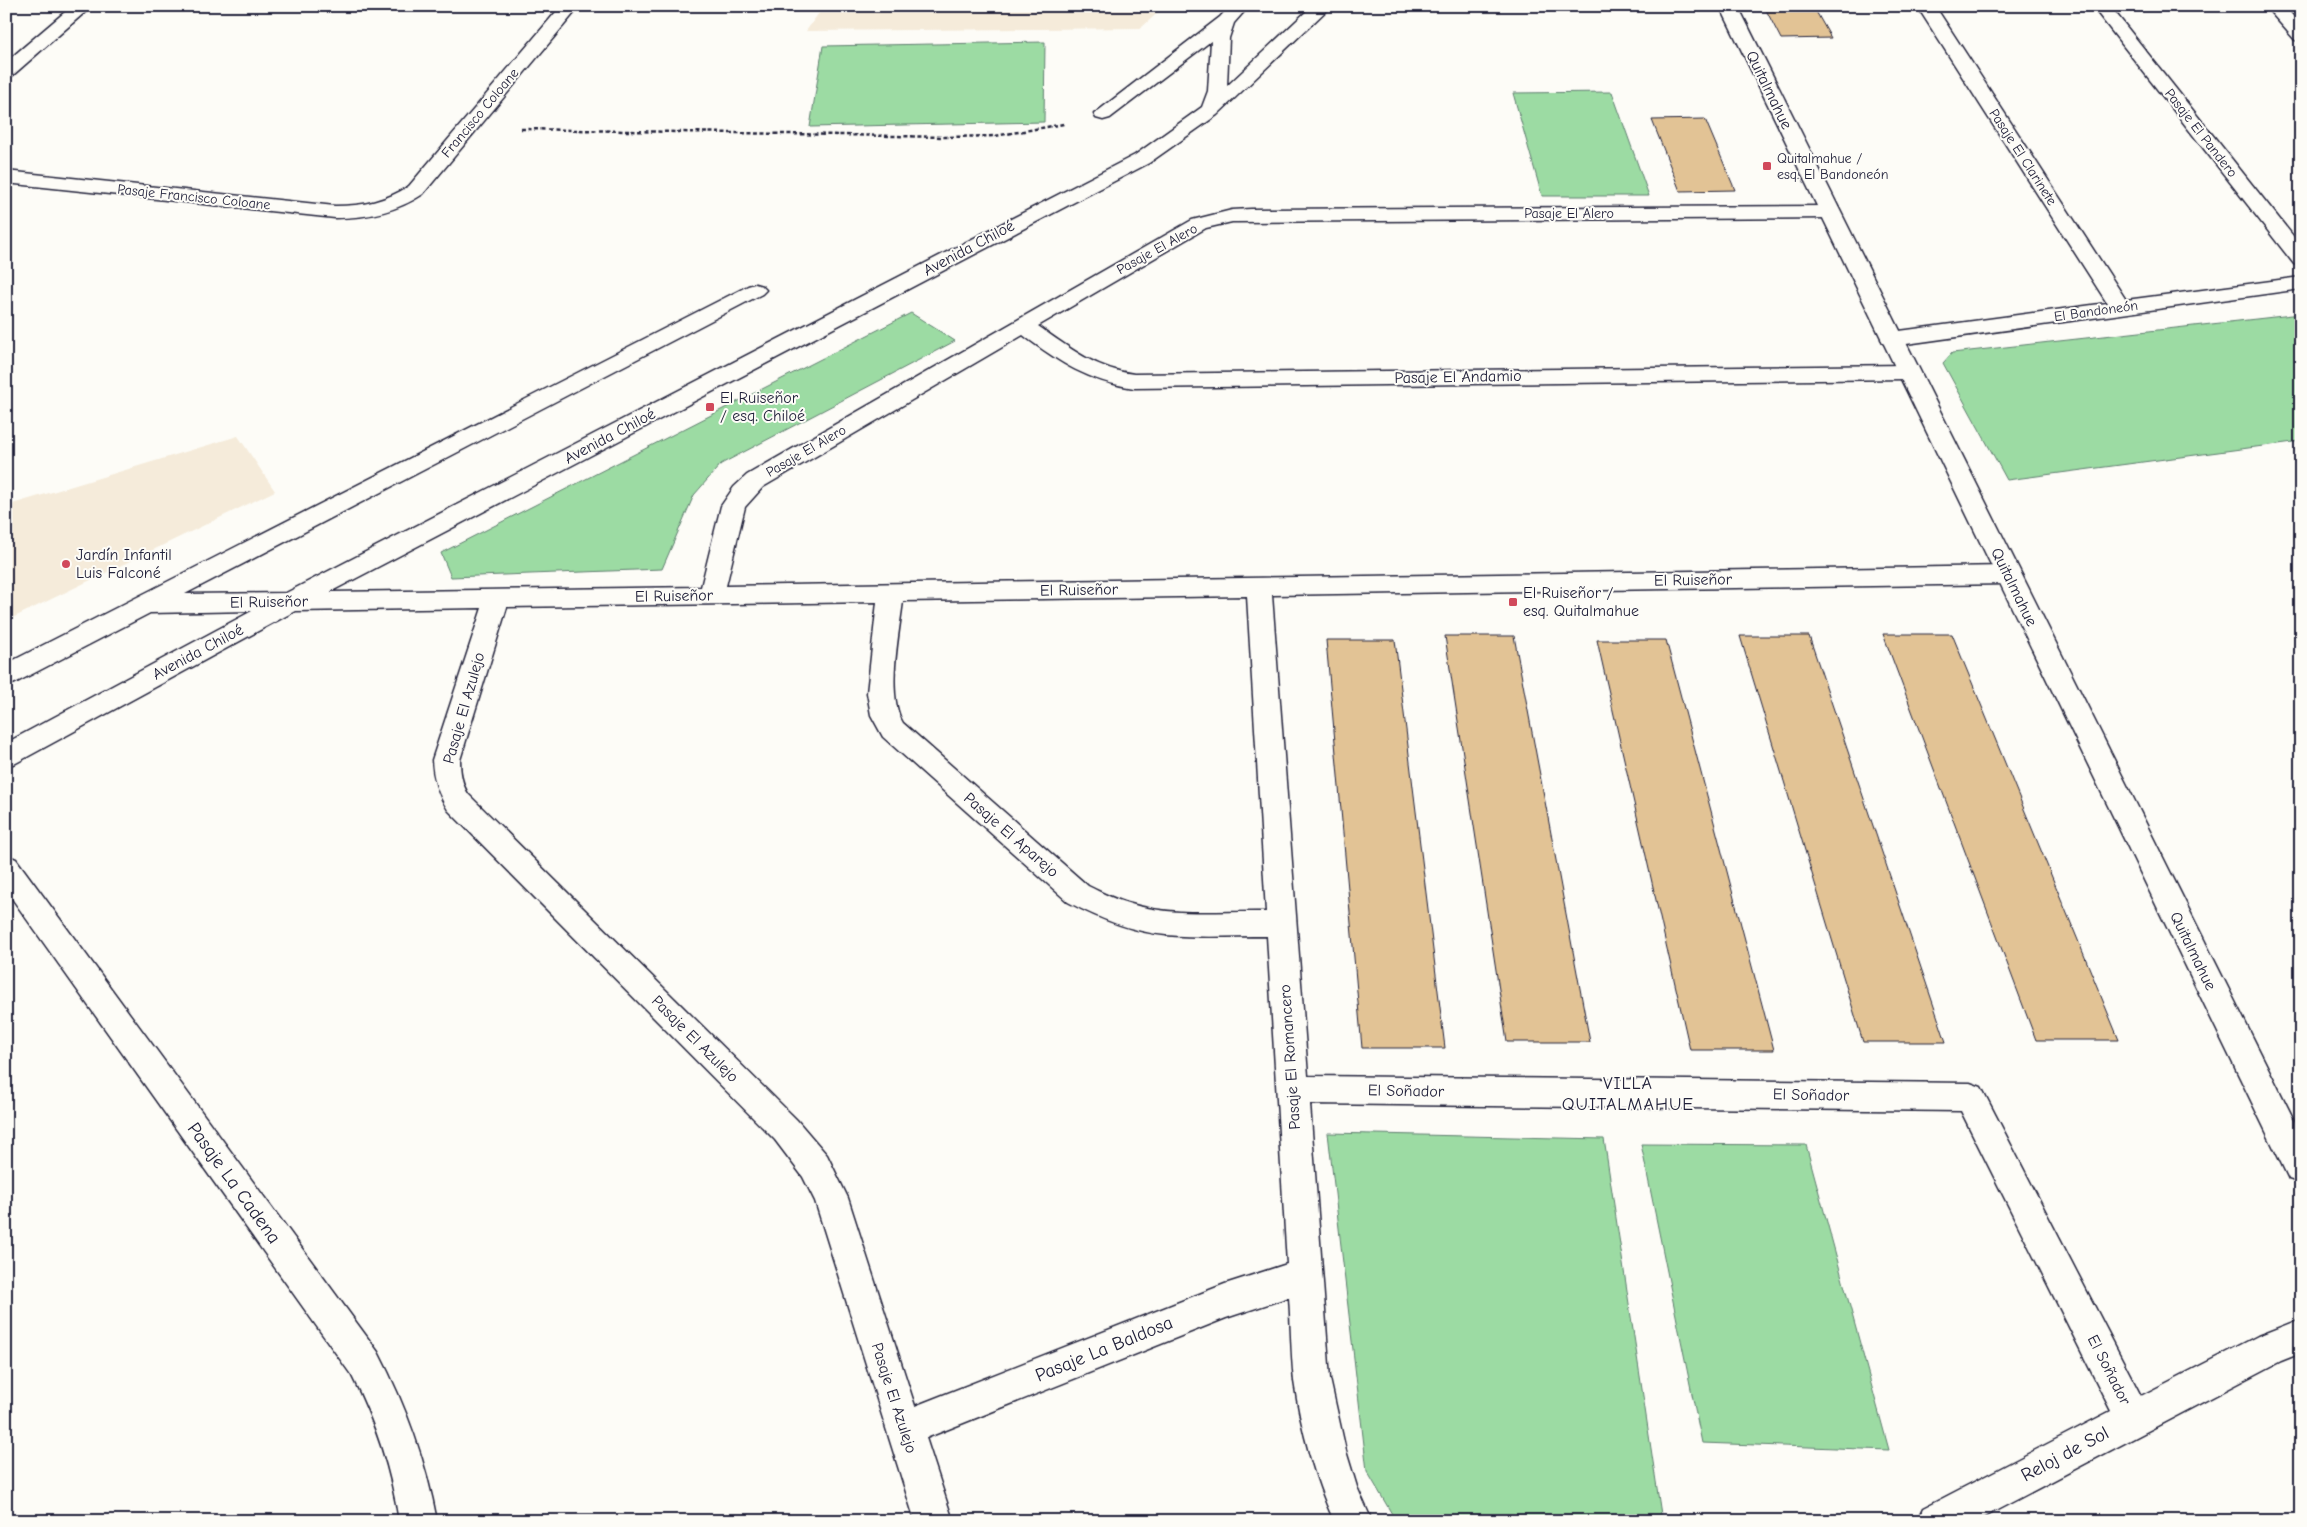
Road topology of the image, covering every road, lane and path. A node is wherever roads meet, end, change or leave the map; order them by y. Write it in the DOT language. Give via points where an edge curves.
graph roads {
  1 [pos="83,6"];
  2 [pos="571,6"];
  3 [pos="1240,6"];
  4 [pos="1322,6"];
  5 [pos="1729,6"];
  6 [pos="1926,6"];
  7 [pos="2101,6"];
  8 [pos="2274,6"];
  9 [pos="1226,21"];
  10 [pos="2301,36"];
  11 [pos="6,72"];
  12 [pos="1210,111"];
  13 [pos="1104,114"];
  14 [pos="468,127"];
  15 [pos="6,177"];
  16 [pos="381,208"];
  17 [pos="1829,212"];
  18 [pos="2301,260"];
  19 [pos="2301,283"];
  20 [pos="755,290"];
  21 [pos="2120,307"];
  22 [pos="1023,325"];
  23 [pos="1892,339"];
  24 [pos="1908,372"];
  25 [pos="2008,575"];
  26 [pos="1259,587"];
  27 [pos="891,593"];
  28 [pos="711,595"];
  29 [pos="497,599"];
  30 [pos="290,602"];
  31 [pos="149,604"];
  32 [pos="6,676"];
  33 [pos="6,756"];
  34 [pos="6,867"];
  35 [pos="1282,924"];
  36 [pos="1292,1090"];
  37 [pos="2301,1168"];
  38 [pos="1305,1275"];
  39 [pos="2301,1336"];
  40 [pos="2134,1418"];
  41 [pos="904,1429"];
  42 [pos="418,1521"];
  43 [pos="934,1521"];
  44 [pos="1353,1521"];
  45 [pos="1937,1521"];
  1 -- 11 [label="street"];
  2 -- 14 [label="street, Francisco Coloane"];
  3 -- 9 [label="street"];
  4 -- 12 [label="street, Avenida Chiloé"];
  5 -- 17 [label="street, Quitalmahue"];
  6 -- 21 [label="street, Pasaje El Clarinete"];
  7 -- 18 [label="street, Pasaje El Pandero"];
  8 -- 10 [label="street"];
  9 -- 12 [label="street" via="1220,38 1217,91"];
  9 -- 13 [label="street"];
  12 -- 30 [label="street, Avenida Chiloé" via="1168,144 1121,170"];
  13 -- 14 [label="path" via="1058,126 995,136 947,137"];
  14 -- 16 [label="street, Francisco Coloane" via="416,190"];
  15 -- 16 [label="street, Pasaje Francisco Coloane" via="335,212"];
  17 -- 22 [label="street, Pasaje El Alero" via="1232,216 1185,231"];
  17 -- 23 [label="street, Quitalmahue"];
  19 -- 21 [label="street, El Bandoneón"];
  20 -- 31 [label="street"];
  21 -- 23 [label="street, El Bandoneón"];
  22 -- 24 [label="street, Pasaje El Andamio" via="1088,370 1134,381"];
  22 -- 28 [label="street, Pasaje El Alero" via="756,481 742,493 733,506"];
  23 -- 24 [label="street, Quitalmahue"];
  24 -- 25 [label="street, Quitalmahue"];
  25 -- 26 [label="street, El Ruiseñor"];
  25 -- 37 [label="street, Quitalmahue"];
  26 -- 27 [label="street, El Ruiseñor"];
  26 -- 35 [label="street, Pasaje El Romancero"];
  27 -- 28 [label="street, El Ruiseñor"];
  27 -- 35 [label="street, Pasaje El Aparejo" via="880,692 884,715 893,730 1078,894 1133,917 1166,923"];
  28 -- 29 [label="street, El Ruiseñor"];
  29 -- 30 [label="street, El Ruiseñor"];
  29 -- 41 [label="street, Pasaje El Azulejo" via="446,760 450,789 458,802 786,1130 815,1166 831,1198"];
  30 -- 31 [label="street, El Ruiseñor"];
  30 -- 33 [label="street, Avenida Chiloé"];
  31 -- 32 [label="street"];
  34 -- 42 [label="street, Pasaje La Cadena" via="365,1364 386,1404 402,1447"];
  35 -- 36 [label="street, Pasaje El Romancero"];
  36 -- 38 [label="street, Pasaje El Romancero"];
  36 -- 40 [label="street, El Soñador" via="1970,1097"];
  38 -- 41 [label="street, Pasaje La Baldosa" via="1225,1301"];
  38 -- 44 [label="street, Pasaje El Romancero" via="1312,1379 1319,1418"];
  39 -- 40 [label="street, Reloj de Sol" via="2270,1348"];
  40 -- 45 [label="street, Reloj de Sol"];
  41 -- 43 [label="street, Pasaje El Azulejo"];
}
